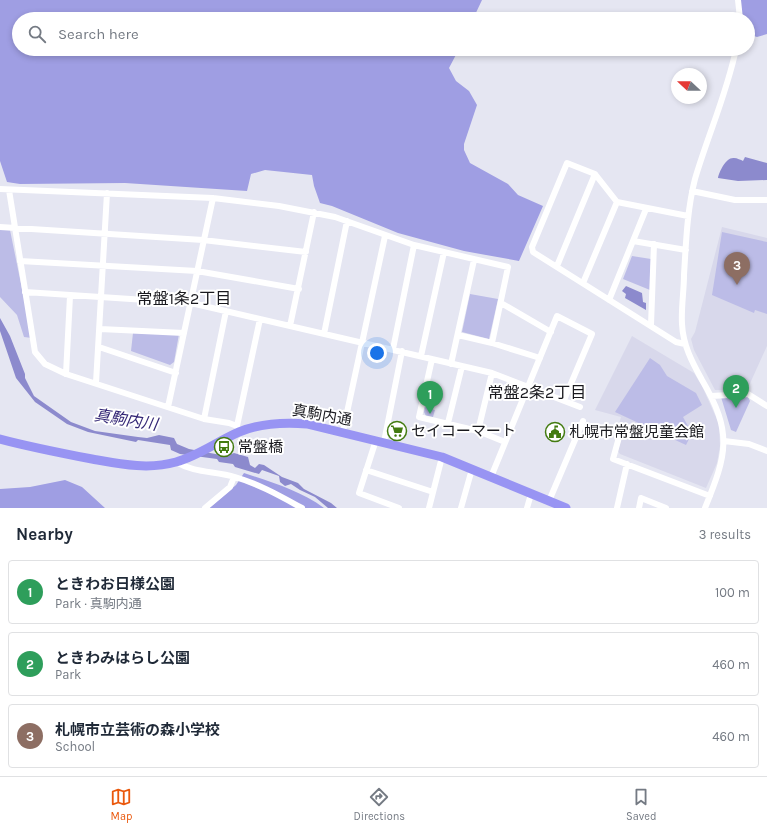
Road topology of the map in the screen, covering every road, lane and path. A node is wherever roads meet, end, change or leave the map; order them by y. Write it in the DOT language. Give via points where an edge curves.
graph roads {
  1 [pos="738,0"];
  2 [pos="739,12"];
  3 [pos="734,56"];
  4 [pos="595,174"];
  5 [pos="0,189"];
  6 [pos="9,190"];
  7 [pos="692,191"];
  8 [pos="107,193"];
  9 [pos="213,198"];
  10 [pos="767,200"];
  11 [pos="617,202"];
  12 [pos="646,209"];
  13 [pos="314,212"];
  14 [pos="688,216"];
  15 [pos="347,221"];
  16 [pos="0,227"];
  17 [pos="15,228"];
  18 [pos="105,234"];
  19 [pos="385,236"];
  20 [pos="203,240"];
  21 [pos="633,241"];
  22 [pos="654,244"];
  23 [pos="414,245"];
  24 [pos="686,250"];
  25 [pos="306,252"];
  26 [pos="444,252"];
  27 [pos="474,260"];
  28 [pos="20,261"];
  29 [pos="103,266"];
  30 [pos="557,266"];
  31 [pos="197,271"];
  32 [pos="583,283"];
  33 [pos="299,289"];
  34 [pos="25,292"];
  35 [pos="70,296"];
  36 [pos="102,298"];
  37 [pos="609,300"];
  38 [pos="191,303"];
  39 [pos="501,303"];
  40 [pos="226,311"];
  41 [pos="260,319"];
  42 [pos="651,325"];
  43 [pos="290,326"];
  44 [pos="100,329"];
  45 [pos="551,332"];
  46 [pos="184,333"];
  47 [pos="324,334"];
  48 [pos="458,335"];
  49 [pos="362,342"];
  50 [pos="492,343"];
  51 [pos="685,344"];
  52 [pos="98,347"];
  53 [pos="393,349"];
  54 [pos="402,351"];
  55 [pos="421,356"];
  56 [pos="540,358"];
  57 [pos="432,359"];
  58 [pos="452,364"];
  59 [pos="462,366"];
  60 [pos="176,373"];
  61 [pos="492,373"];
  62 [pos="66,374"];
  63 [pos="96,383"];
  64 [pos="529,386"];
  65 [pos="711,396"];
  66 [pos="564,400"];
  67 [pos="767,406"];
  68 [pos="168,407"];
  69 [pos="580,407"];
  70 [pos="204,419"];
  71 [pos="583,421"];
  72 [pos="448,424"];
  73 [pos="238,429"];
  74 [pos="620,430"];
  75 [pos="478,431"];
  76 [pos="343,432"];
  77 [pos="0,439"];
  78 [pos="380,441"];
  79 [pos="724,441"];
  80 [pos="505,442"];
  81 [pos="767,451"];
  82 [pos="442,457"];
  83 [pos="179,461"];
  84 [pos="627,464"];
  85 [pos="472,469"];
  86 [pos="366,470"];
  87 [pos="234,477"];
  88 [pos="491,477"];
  89 [pos="433,492"];
  90 [pos="531,494"];
  91 [pos="710,496"];
  92 [pos="549,501"];
  93 [pos="463,507"];
  94 [pos="205,508"];
  95 [pos="302,508"];
  96 [pos="399,508"];
  97 [pos="429,508"];
  98 [pos="527,508"];
  99 [pos="566,508"];
  100 [pos="617,508"];
  101 [pos="639,508"];
  102 [pos="666,508"];
  103 [pos="705,508"];
  1 -- 2 [label="street"];
  3 -- 7 [label="street"];
  4 -- 11 [label="street"];
  4 -- 30 [label="street"];
  4 -- 30 [label="street" via="567,163 532,247 533,252"];
  5 -- 6 [label="street"];
  6 -- 8 [label="street"];
  6 -- 17 [label="street"];
  7 -- 10 [label="street" via="735,200"];
  7 -- 14 [label="street"];
  8 -- 9 [label="street"];
  8 -- 18 [label="street"];
  9 -- 13 [label="street"];
  9 -- 20 [label="street"];
  11 -- 12 [label="street"];
  11 -- 32 [label="street"];
  12 -- 14 [label="street"];
  12 -- 21 [label="street"];
  13 -- 15 [label="street"];
  13 -- 25 [label="street"];
  14 -- 24 [label="street"];
  15 -- 19 [label="street"];
  15 -- 47 [label="street"];
  16 -- 17 [label="street"];
  17 -- 18 [label="street"];
  17 -- 28 [label="street"];
  18 -- 20 [label="street"];
  18 -- 29 [label="street"];
  19 -- 23 [label="street"];
  19 -- 49 [label="street"];
  20 -- 25 [label="street"];
  20 -- 31 [label="street"];
  21 -- 22 [label="street"];
  21 -- 37 [label="street"];
  22 -- 24 [label="street"];
  22 -- 42 [label="street"];
  23 -- 26 [label="street"];
  23 -- 53 [label="street"];
  24 -- 51 [label="street" via="682,324"];
  25 -- 33 [label="street"];
  26 -- 27 [label="street"];
  26 -- 55 [label="street"];
  27 -- 39 [label="street" via="508,267"];
  27 -- 48 [label="street"];
  28 -- 29 [label="street"];
  28 -- 34 [label="street"];
  29 -- 31 [label="street"];
  29 -- 36 [label="street"];
  30 -- 32 [label="street"];
  31 -- 33 [label="street"];
  31 -- 38 [label="street"];
  32 -- 37 [label="street"];
  33 -- 43 [label="street"];
  34 -- 35 [label="street"];
  34 -- 62 [label="street" via="35,352 45,364"];
  35 -- 36 [label="street"];
  35 -- 62 [label="street"];
  36 -- 38 [label="street"];
  36 -- 44 [label="street"];
  37 -- 42 [label="street"];
  38 -- 40 [label="street"];
  38 -- 46 [label="street"];
  39 -- 45 [label="street"];
  39 -- 50 [label="street"];
  40 -- 41 [label="street"];
  40 -- 70 [label="street"];
  41 -- 43 [label="street"];
  41 -- 73 [label="street"];
  42 -- 51 [label="street" via="676,342"];
  43 -- 47 [label="street"];
  44 -- 46 [label="street"];
  44 -- 52 [label="street"];
  45 -- 56 [label="street"];
  45 -- 66 [label="street" via="557,316 592,334"];
  46 -- 60 [label="street"];
  47 -- 49 [label="street"];
  48 -- 50 [label="street"];
  48 -- 58 [label="street"];
  49 -- 53 [label="street"];
  49 -- 76 [label="street"];
  50 -- 56 [label="street"];
  51 -- 65 [label="street"];
  52 -- 60 [label="street"];
  52 -- 63 [label="street"];
  53 -- 54 [label="street"];
  54 -- 55 [label="street"];
  54 -- 78 [label="street"];
  55 -- 57 [label="street"];
  56 -- 64 [label="street"];
  57 -- 58 [label="street"];
  57 -- 72 [label="street" via="419,417"];
  58 -- 59 [label="street"];
  59 -- 61 [label="street"];
  59 -- 72 [label="street"];
  60 -- 68 [label="street"];
  61 -- 64 [label="street"];
  61 -- 75 [label="street"];
  62 -- 63 [label="street"];
  63 -- 68 [label="street"];
  64 -- 66 [label="street"];
  64 -- 80 [label="street"];
  65 -- 67 [label="street" via="748,394"];
  65 -- 79 [label="street" via="718,410"];
  66 -- 69 [label="street"];
  68 -- 70 [label="street"];
  70 -- 73 [label="street" via="229,423"];
  71 -- 92 [label="street"];
  72 -- 75 [label="street"];
  73 -- 76 [label="highway, 真駒内通" via="286,422"];
  73 -- 83 [label="highway, 真駒内通" via="212,446"];
  74 -- 84 [label="street" via="613,459"];
  75 -- 80 [label="street"];
  76 -- 78 [label="highway, 真駒内通"];
  77 -- 83 [label="highway, 真駒内通" via="46,451 122,464 152,466"];
  78 -- 82 [label="highway, 真駒内通"];
  78 -- 86 [label="street"];
  79 -- 81 [label="street" via="749,444"];
  79 -- 91 [label="street" via="718,476"];
  80 -- 88 [label="street"];
  82 -- 85 [label="highway, 真駒内通"];
  82 -- 89 [label="street"];
  83 -- 87 [label="street" via="184,467"];
  84 -- 91 [label="street"];
  84 -- 100 [label="street"];
  85 -- 88 [label="highway, 真駒内通"];
  85 -- 93 [label="street"];
  86 -- 89 [label="street"];
  86 -- 96 [label="street" via="359,493"];
  87 -- 94 [label="street" via="230,487"];
  87 -- 95 [label="street" via="267,489"];
  88 -- 90 [label="highway, 真駒内通"];
  89 -- 97 [label="street"];
  90 -- 92 [label="highway, 真駒内通"];
  90 -- 98 [label="street"];
  91 -- 103 [label="street"];
  92 -- 99 [label="highway, 真駒内通"];
  101 -- 102 [label="street" via="641,498"];
}
